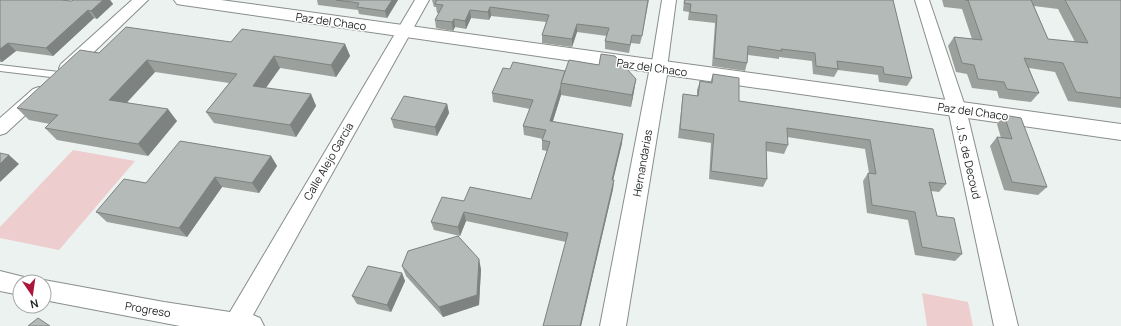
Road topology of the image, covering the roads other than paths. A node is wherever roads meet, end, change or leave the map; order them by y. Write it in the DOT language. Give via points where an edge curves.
graph roads {
  1 [pos="141,0"];
  2 [pos="183,0"];
  3 [pos="422,0"];
  4 [pos="669,0"];
  5 [pos="922,0"];
  6 [pos="403,32"];
  7 [pos="0,68"];
  8 [pos="660,68"];
  9 [pos="59,76"];
  10 [pos="957,109"];
  11 [pos="0,128"];
  12 [pos="1121,132"];
  13 [pos="0,281"];
  14 [pos="12,283"];
  15 [pos="52,292"];
  16 [pos="157,319"];
  17 [pos="244,325"];
  18 [pos="613,326"];
  19 [pos="1006,326"];
  1 -- 9 [label="street"];
  2 -- 6 [label="street, Paz del Chaco"];
  3 -- 6 [label="street, Calle Alejo Garcia"];
  4 -- 8 [label="street, Hernandarías"];
  5 -- 10 [label="street, J. S. de Decoud"];
  6 -- 8 [label="street, Paz del Chaco"];
  6 -- 17 [label="street, Calle Alejo Garcia"];
  7 -- 9 [label="lane"];
  8 -- 10 [label="street, Paz del Chaco"];
  8 -- 18 [label="street, Hernandarías"];
  9 -- 11 [label="street"];
  10 -- 12 [label="street, Paz del Chaco"];
  10 -- 19 [label="street, J. S. de Decoud"];
  13 -- 14 [label="street"];
  15 -- 16 [label="street, Progreso"];
  16 -- 17 [label="street, Progreso"];
}
